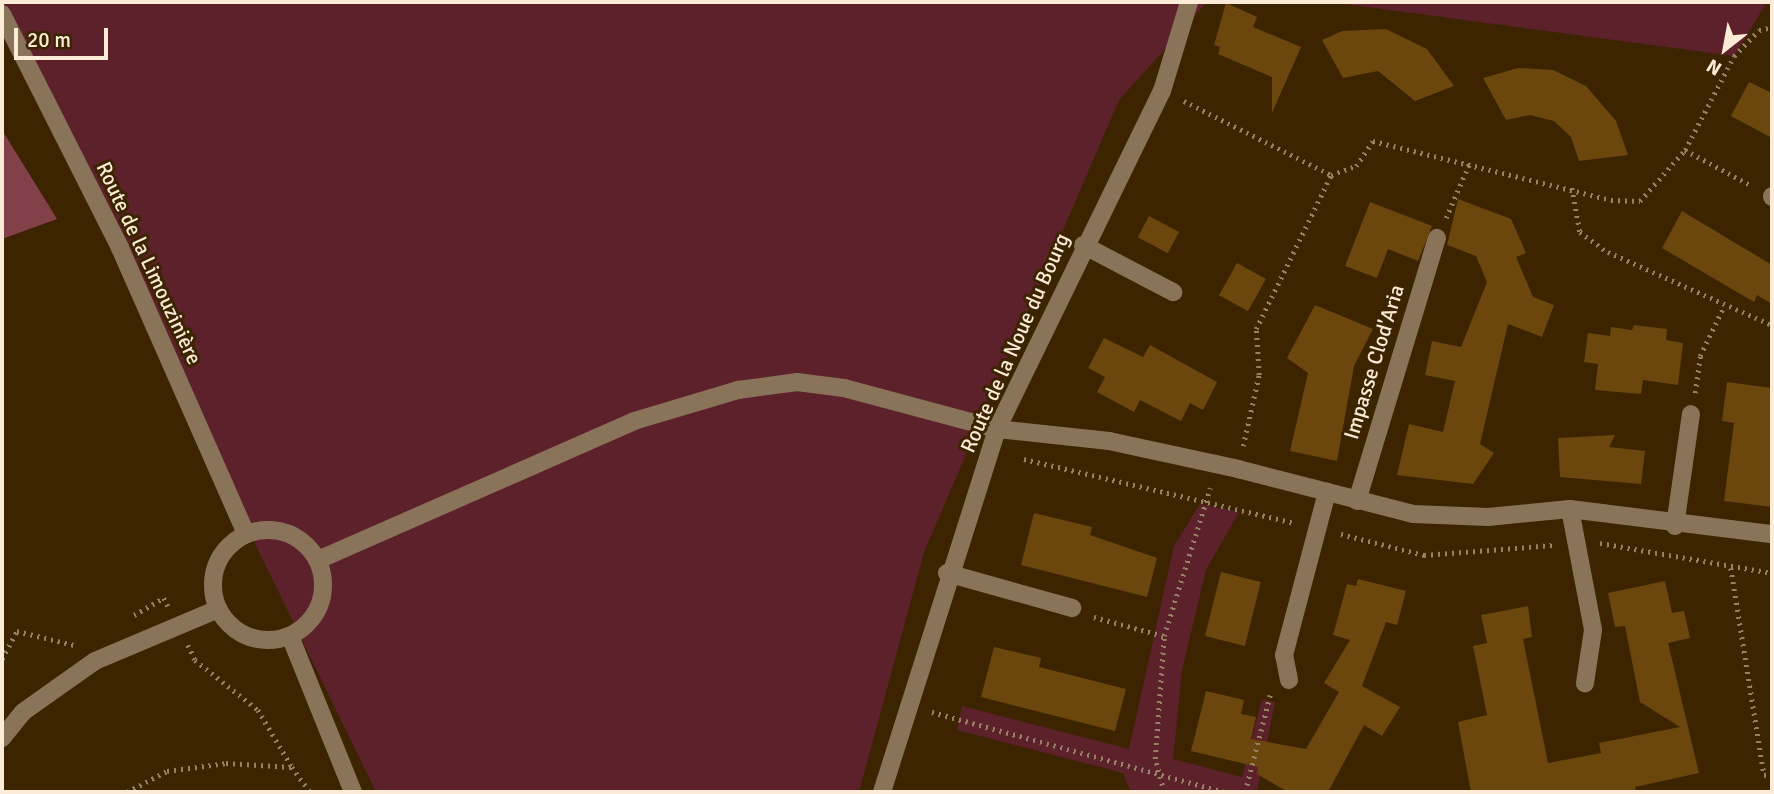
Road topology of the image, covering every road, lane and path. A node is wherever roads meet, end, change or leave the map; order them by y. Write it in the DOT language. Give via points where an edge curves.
graph roads {
  1 [pos="1189,2"];
  2 [pos="2,14"];
  3 [pos="1772,27"];
  4 [pos="1162,91"];
  5 [pos="1685,150"];
  6 [pos="1471,162"];
  7 [pos="1331,175"];
  8 [pos="1573,188"];
  9 [pos="1772,196"];
  10 [pos="1437,238"];
  11 [pos="1083,245"];
  12 [pos="1173,292"];
  13 [pos="1724,305"];
  14 [pos="1772,325"];
  15 [pos="1691,414"];
  16 [pos="997,429"];
  17 [pos="1238,469"];
  18 [pos="1327,492"];
  19 [pos="1357,501"];
  20 [pos="1570,509"];
  21 [pos="1675,526"];
  22 [pos="246,534"];
  23 [pos="1772,534"];
  24 [pos="317,560"];
  25 [pos="1731,568"];
  26 [pos="947,573"];
  27 [pos="1072,608"];
  28 [pos="218,609"];
  29 [pos="290,636"];
  30 [pos="1164,636"];
  31 [pos="1289,680"];
  32 [pos="1585,683"];
  33 [pos="907,706"];
  34 [pos="2,738"];
  35 [pos="1772,774"];
  36 [pos="1160,776"];
  37 [pos="127,792"];
  38 [pos="310,792"];
  39 [pos="353,792"];
  40 [pos="882,792"];
  41 [pos="1164,792"];
  42 [pos="1224,792"];
  43 [pos="1245,792"];
  1 -- 4 [label="street, Route de la Noue du Bourg"];
  2 -- 22 [label="street, Route de la Limouzinière" via="120,247"];
  3 -- 5 [label="path" via="1759,30 1734,57"];
  4 -- 7 [label="path"];
  4 -- 11 [label="street, Route de la Noue du Bourg"];
  5 -- 8 [label="path" via="1640,201"];
  5 -- 9 [label="path"];
  6 -- 7 [label="path" via="1373,141 1356,166"];
  6 -- 8 [label="path"];
  6 -- 10 [label="path"];
  7 -- 17 [label="path" via="1256,329 1259,375"];
  8 -- 13 [label="path" via="1580,232 1608,252"];
  10 -- 19 [label="street, Impasse Clod'Aria"];
  11 -- 12 [label="street"];
  11 -- 16 [label="street, Route de la Noue du Bourg"];
  13 -- 14 [label="path"];
  13 -- 15 [label="path" via="1700,356"];
  15 -- 21 [label="street"];
  16 -- 17 [label="street" via="1109,441"];
  16 -- 24 [label="street" via="844,388 797,382 738,390 634,421"];
  16 -- 26 [label="street, Route de la Noue du Bourg"];
  17 -- 18 [label="street"];
  17 -- 30 [label="path" via="1205,491"];
  18 -- 19 [label="street"];
  18 -- 31 [label="street" via="1284,655"];
  19 -- 20 [label="street" via="1413,514 1488,517"];
  20 -- 21 [label="street"];
  20 -- 32 [label="street" via="1593,630"];
  21 -- 23 [label="street"];
  22 -- 24 [label="street" via="287,533"];
  22 -- 28 [label="street" via="220,557 213,574"];
  24 -- 29 [label="street" via="321,604"];
  25 -- 35 [label="path" via="1764,775"];
  26 -- 27 [label="street"];
  26 -- 33 [label="street, Route de la Noue du Bourg"];
  27 -- 30 [label="path"];
  28 -- 29 [label="street" via="241,634 257,640"];
  28 -- 34 [label="street" via="94,661 23,712"];
  29 -- 39 [label="street"];
  30 -- 36 [label="path"];
  31 -- 43 [label="path" via="1271,690"];
  33 -- 36 [label="path"];
  33 -- 40 [label="street, Route de la Noue du Bourg"];
  36 -- 41 [label="path"];
  36 -- 42 [label="path"];
  37 -- 38 [label="path" via="180,767 226,763 292,767"];
}
